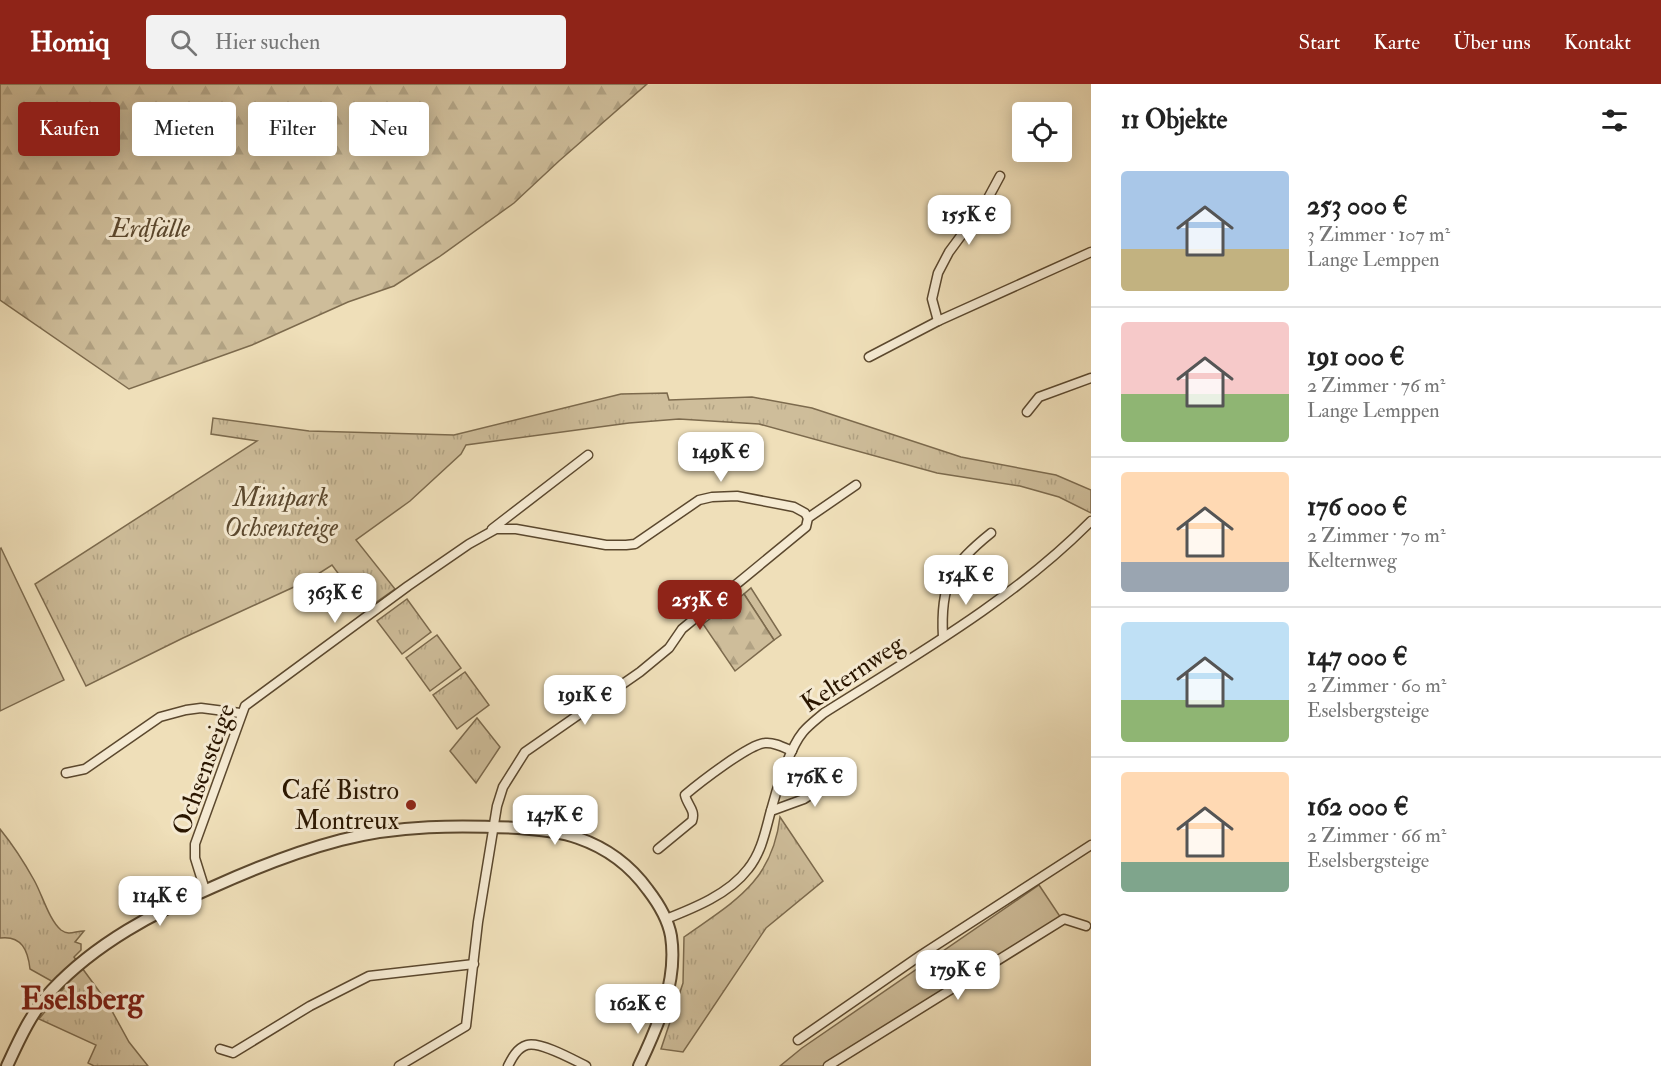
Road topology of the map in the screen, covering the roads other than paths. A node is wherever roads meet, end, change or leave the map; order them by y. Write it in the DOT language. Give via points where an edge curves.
graph roads {
  1 [pos="1000,176"];
  2 [pos="1091,252"];
  3 [pos="938,321"];
  4 [pos="869,357"];
  5 [pos="1091,378"];
  6 [pos="1028,412"];
  7 [pos="588,455"];
  8 [pos="856,485"];
  9 [pos="808,519"];
  10 [pos="1091,521"];
  11 [pos="489,531"];
  12 [pos="991,533"];
  13 [pos="943,637"];
  14 [pos="240,713"];
  15 [pos="792,751"];
  16 [pos="66,773"];
  17 [pos="843,774"];
  18 [pos="771,811"];
  19 [pos="493,827"];
  20 [pos="1091,845"];
  21 [pos="658,849"];
  22 [pos="206,890"];
  23 [pos="666,919"];
  24 [pos="1086,926"];
  25 [pos="474,964"];
  26 [pos="798,1040"];
  27 [pos="219,1049"];
  28 [pos="7,1066"];
  29 [pos="399,1066"];
  30 [pos="508,1066"];
  31 [pos="586,1066"];
  32 [pos="639,1066"];
  33 [pos="828,1066"];
  1 -- 3 [label="street" via="938,273 932,294"];
  2 -- 3 [label="street"];
  3 -- 4 [label="street"];
  5 -- 6 [label="street" via="1039,397"];
  7 -- 11 [label="street, Ochsensteige"];
  8 -- 9 [label="street"];
  9 -- 11 [label="street" via="806,513 794,507 723,496 699,500 635,544 606,545 516,529"];
  9 -- 19 [label="street" via="806,527 682,629 665,651 640,672 525,752 503,787"];
  10 -- 13 [label="street, Kelternweg" via="1032,573"];
  11 -- 14 [label="street, Ochsensteige" via="258,695"];
  12 -- 13 [label="street, Kelternweg" via="967,554 950,577 942,605"];
  13 -- 15 [label="street, Kelternweg" via="824,713 802,733"];
  14 -- 16 [label="street" via="201,708 160,717 85,769"];
  14 -- 22 [label="street, Ochsensteige" via="195,844 195,858"];
  15 -- 18 [label="street, Kelternweg"];
  15 -- 21 [label="street" via="762,743 708,778 685,795 693,810 692,821"];
  17 -- 18 [label="street" via="804,799"];
  18 -- 23 [label="street, Kelternweg" via="762,844 748,870 694,908"];
  19 -- 22 [label="street" via="433,827 343,839 276,859"];
  19 -- 23 [label="street" via="558,832 607,851 644,884"];
  19 -- 25 [label="street"];
  20 -- 26 [label="street"];
  22 -- 28 [label="street" via="151,916 76,967 47,996"];
  23 -- 32 [label="street" via="672,947 670,980"];
  24 -- 33 [label="street" via="1064,919"];
  25 -- 27 [label="street" via="369,976 232,1053"];
  25 -- 29 [label="street" via="466,1026"];
  30 -- 31 [label="street" via="515,1053 533,1044"];
}
